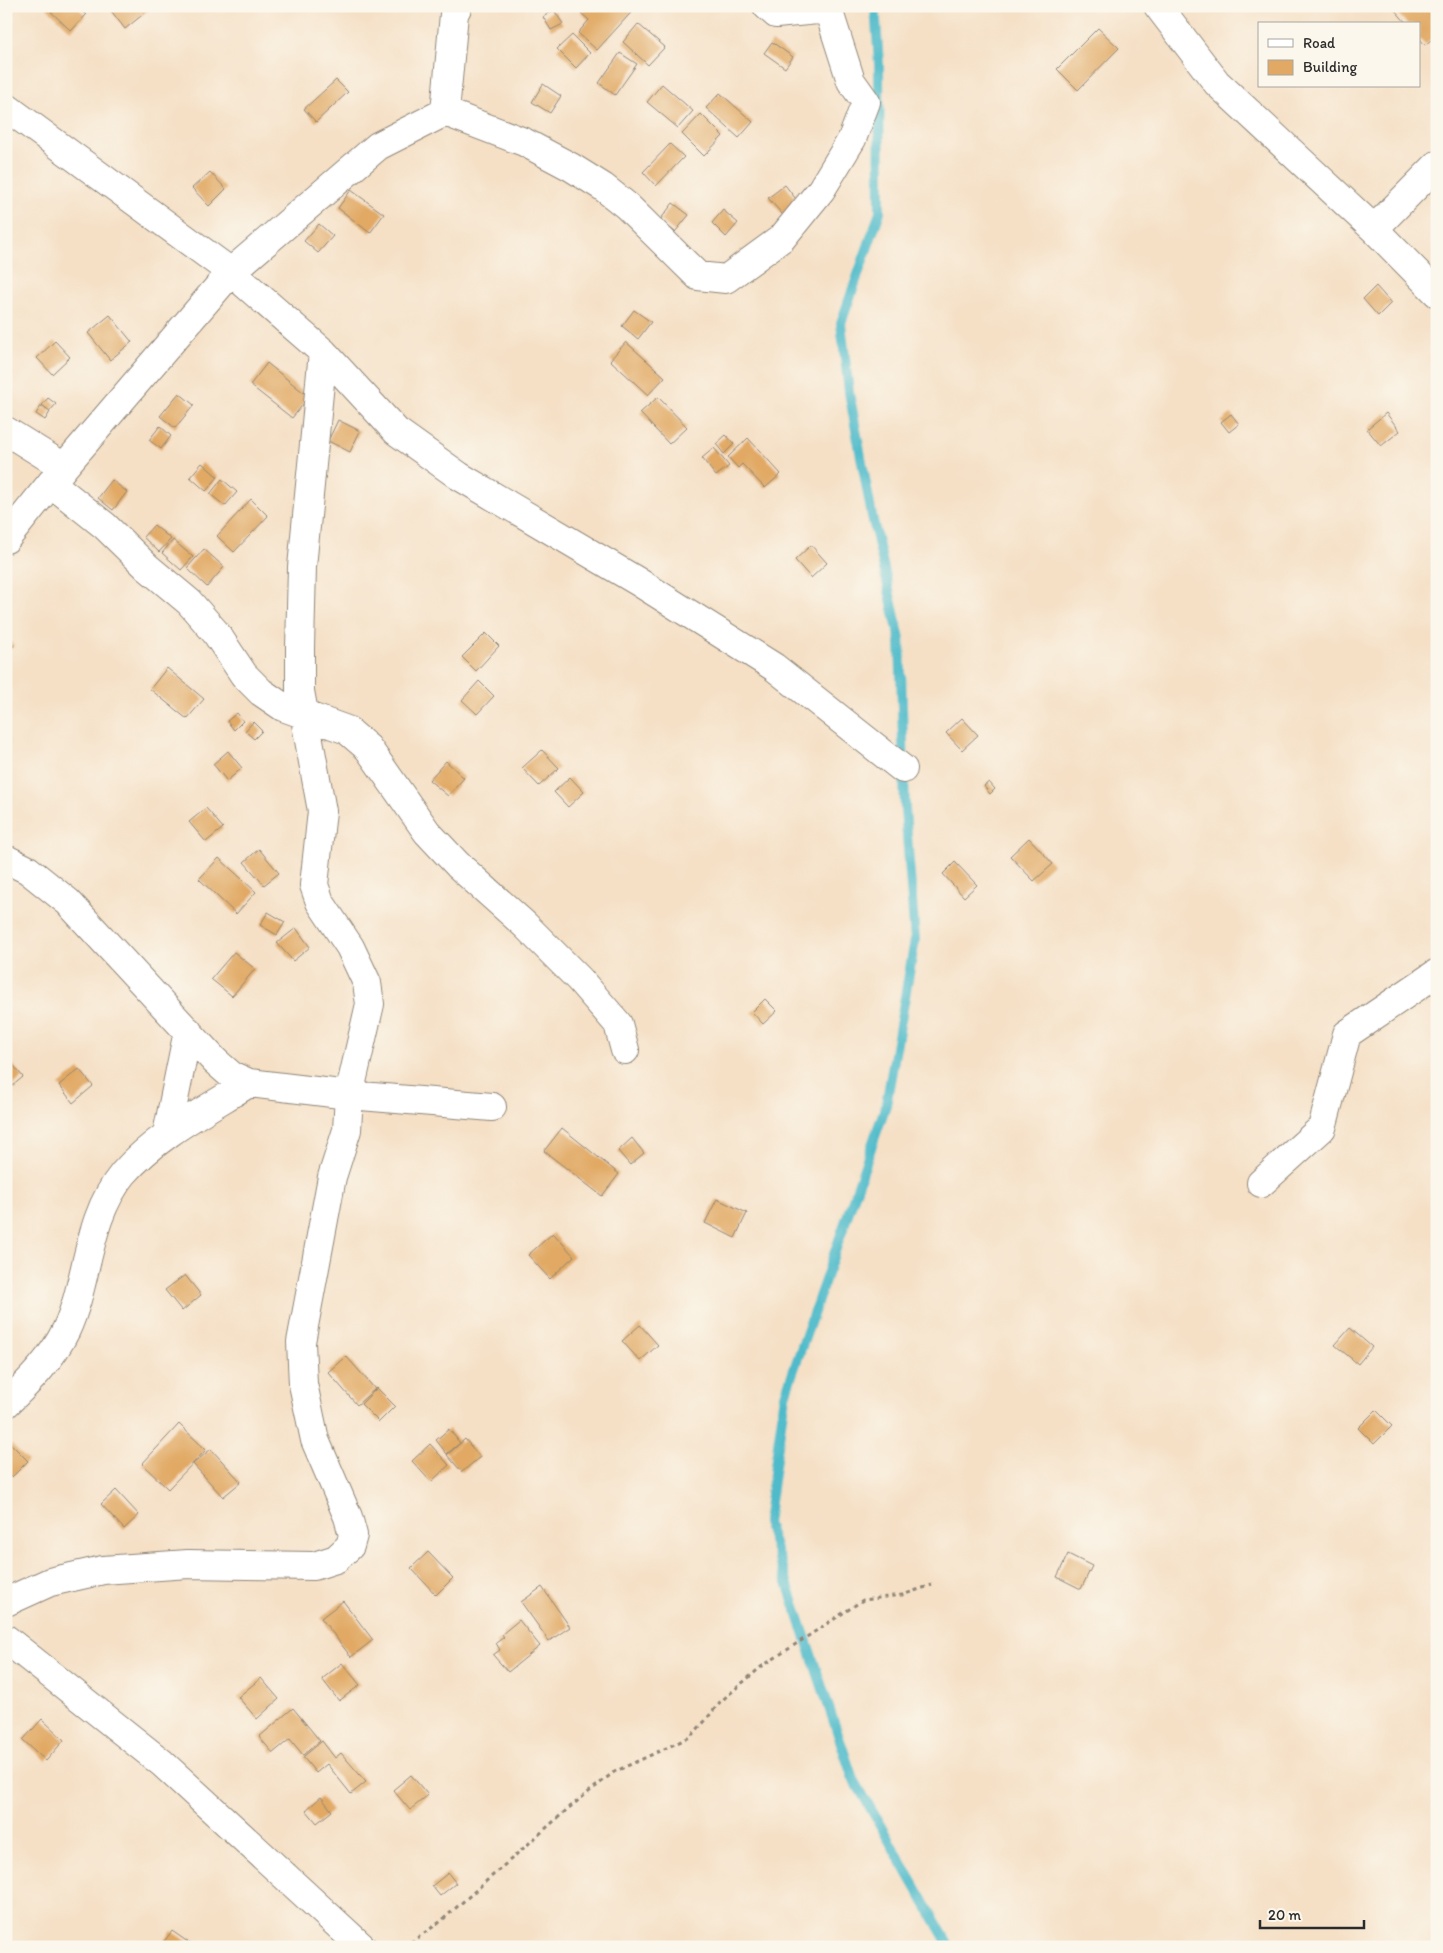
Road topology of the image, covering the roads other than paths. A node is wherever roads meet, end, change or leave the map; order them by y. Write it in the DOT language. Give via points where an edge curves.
graph roads {
  1 [pos="458,6"];
  2 [pos="767,6"];
  3 [pos="1158,6"];
  4 [pos="829,7"];
  5 [pos="6,107"];
  6 [pos="445,112"];
  7 [pos="1437,166"];
  8 [pos="1374,230"];
  9 [pos="231,272"];
  10 [pos="1437,293"];
  11 [pos="323,352"];
  12 [pos="6,431"];
  13 [pos="57,475"];
  14 [pos="6,539"];
  15 [pos="304,713"];
  16 [pos="903,768"];
  17 [pos="6,859"];
  18 [pos="1437,973"];
  19 [pos="188,1031"];
  20 [pos="625,1050"];
  21 [pos="249,1083"];
  22 [pos="349,1095"];
  23 [pos="492,1107"];
  24 [pos="167,1134"];
  25 [pos="1261,1183"];
  26 [pos="6,1404"];
  27 [pos="6,1602"];
  28 [pos="6,1639"];
  29 [pos="362,1947"];
  1 -- 6 [label="street" via="454,14"];
  2 -- 4 [label="street" via="776,14"];
  3 -- 8 [label="street" via="1217,83"];
  4 -- 6 [label="street" via="851,81 866,102 852,139 821,190 782,238 726,279 698,276 627,206 571,166 524,142"];
  5 -- 9 [label="street"];
  6 -- 9 [label="street" via="378,146"];
  7 -- 8 [label="street"];
  8 -- 10 [label="street"];
  9 -- 11 [label="street"];
  9 -- 13 [label="street"];
  11 -- 15 [label="street" via="302,567 300,674"];
  11 -- 16 [label="street" via="396,431 459,476 774,667"];
  12 -- 13 [label="street"];
  13 -- 14 [label="street"];
  13 -- 15 [label="street" via="105,526 189,602 244,675 261,692 283,707"];
  15 -- 20 [label="street" via="347,730 368,748 427,832 579,979 618,1024"];
  15 -- 22 [label="street" via="322,811 314,885 320,902 350,947 368,983 370,1004"];
  17 -- 19 [label="street" via="28,870 68,902"];
  18 -- 25 [label="street" via="1347,1034 1322,1128"];
  19 -- 21 [label="street" via="231,1075"];
  19 -- 24 [label="street"];
  21 -- 22 [label="street"];
  21 -- 24 [label="street"];
  22 -- 23 [label="street"];
  22 -- 27 [label="street" via="347,1130 332,1177 301,1342 303,1384 315,1440 348,1518 353,1535 350,1546 336,1559 314,1566 188,1564 103,1570 50,1582"];
  24 -- 26 [label="street" via="122,1175 98,1219 66,1330 45,1362"];
  28 -- 29 [label="street" via="162,1763"];
}
